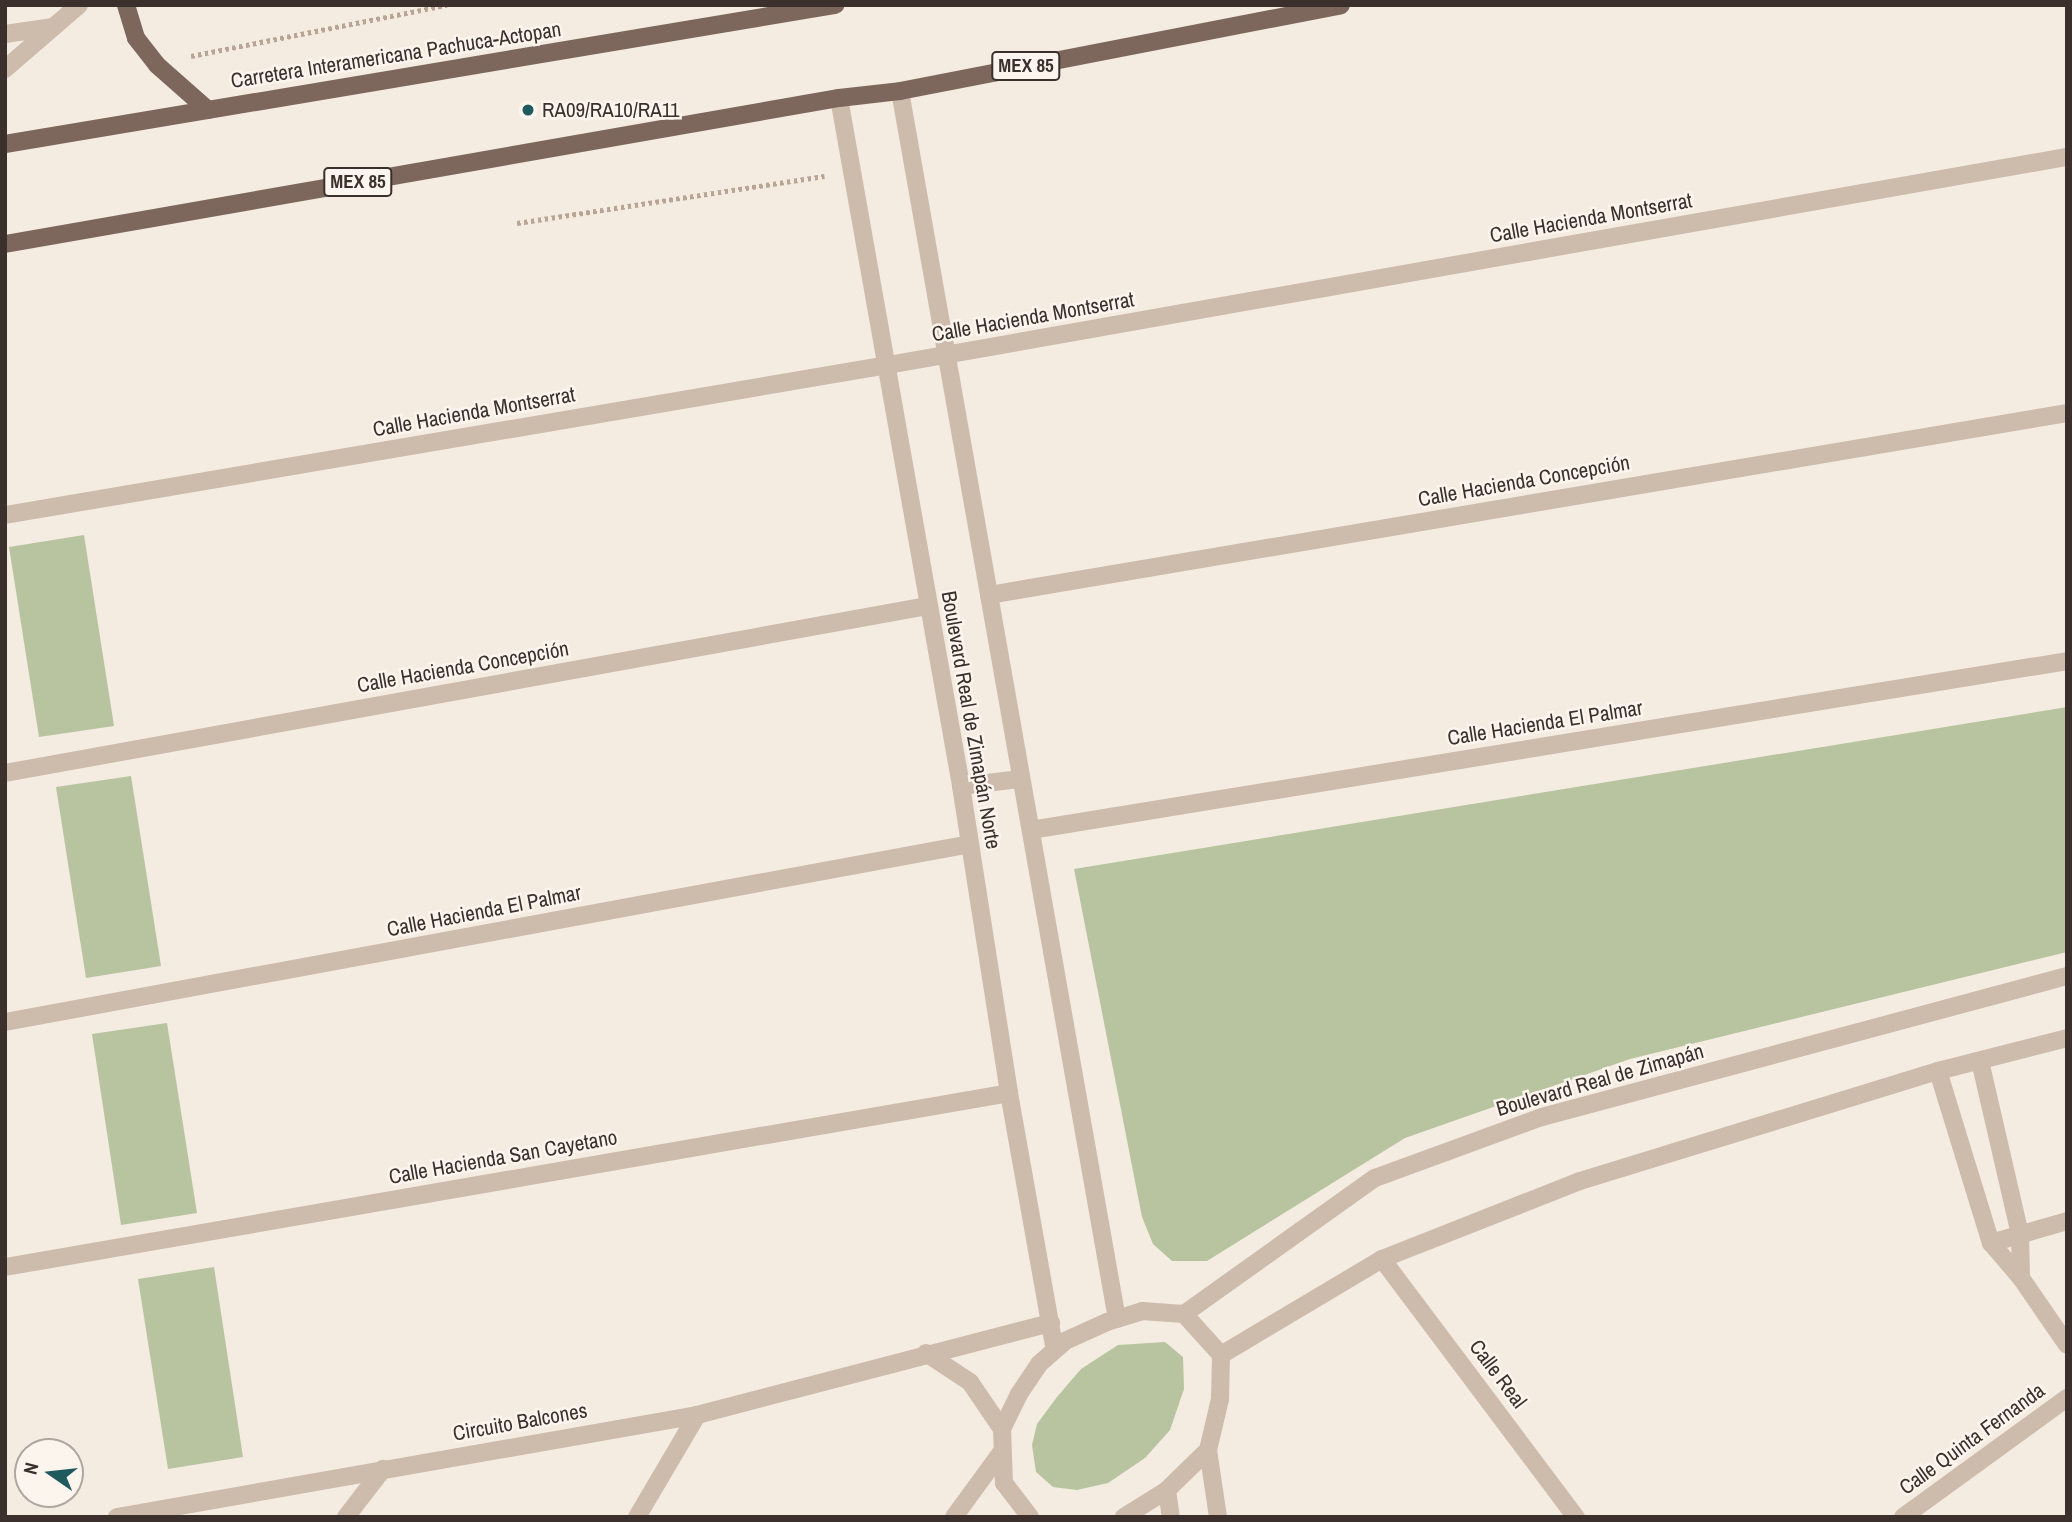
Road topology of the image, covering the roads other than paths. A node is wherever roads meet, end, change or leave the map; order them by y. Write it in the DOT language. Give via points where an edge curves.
graph roads {
  1 [pos="79,5"];
  2 [pos="126,5"];
  3 [pos="835,5"];
  4 [pos="1341,5"];
  5 [pos="53,27"];
  6 [pos="5,34"];
  7 [pos="5,69"];
  8 [pos="900,91"];
  9 [pos="839,98"];
  10 [pos="208,110"];
  11 [pos="5,144"];
  12 [pos="2067,157"];
  13 [pos="5,244"];
  14 [pos="948,355"];
  15 [pos="888,365"];
  16 [pos="2067,412"];
  17 [pos="5,515"];
  18 [pos="989,595"];
  19 [pos="928,606"];
  20 [pos="2067,661"];
  21 [pos="5,773"];
  22 [pos="1020,779"];
  23 [pos="961,786"];
  24 [pos="1031,830"];
  25 [pos="970,844"];
  26 [pos="2067,976"];
  27 [pos="5,1021"];
  28 [pos="2067,1038"];
  29 [pos="1980,1061"];
  30 [pos="1938,1071"];
  31 [pos="1009,1093"];
  32 [pos="2067,1220"];
  33 [pos="2020,1234"];
  34 [pos="1991,1243"];
  35 [pos="1382,1259"];
  36 [pos="5,1267"];
  37 [pos="2021,1278"];
  38 [pos="1184,1314"];
  39 [pos="1117,1319"];
  40 [pos="1051,1323"];
  41 [pos="2067,1345"];
  42 [pos="1055,1350"];
  43 [pos="926,1353"];
  44 [pos="1221,1355"];
  45 [pos="2067,1398"];
  46 [pos="697,1415"];
  47 [pos="1002,1429"];
  48 [pos="1208,1450"];
  49 [pos="1000,1454"];
  50 [pos="383,1469"];
  51 [pos="1167,1490"];
  52 [pos="1028,1516"];
  53 [pos="117,1517"];
  54 [pos="346,1517"];
  55 [pos="637,1517"];
  56 [pos="954,1517"];
  57 [pos="1124,1517"];
  58 [pos="1171,1517"];
  59 [pos="1218,1517"];
  60 [pos="1576,1517"];
  61 [pos="1903,1517"];
  1 -- 5 [label="street"];
  2 -- 10 [label="main road" via="136,38 157,65"];
  3 -- 10 [label="main road, Carretera Interamericana Pachuca-Actopan"];
  4 -- 8 [label="main road, MEX 85"];
  5 -- 6 [label="street"];
  5 -- 7 [label="street"];
  8 -- 9 [label="main road, MEX 85"];
  8 -- 14 [label="street, Boulevard Real de Zimapán Norte"];
  9 -- 13 [label="main road, MEX 85"];
  9 -- 15 [label="street, Boulevard Real de Zimapán Norte"];
  10 -- 11 [label="main road, Carretera Interamericana Pachuca-Actopan"];
  12 -- 14 [label="street, Calle Hacienda Montserrat"];
  14 -- 15 [label="street, Calle Hacienda Montserrat"];
  14 -- 18 [label="street, Boulevard Real de Zimapán Norte"];
  15 -- 17 [label="street, Calle Hacienda Montserrat"];
  15 -- 19 [label="street, Boulevard Real de Zimapán Norte"];
  16 -- 18 [label="street, Calle Hacienda Concepción"];
  18 -- 22 [label="street, Boulevard Real de Zimapán Norte"];
  19 -- 21 [label="street, Calle Hacienda Concepción"];
  19 -- 23 [label="street, Boulevard Real de Zimapán Norte"];
  20 -- 24 [label="street, Calle Hacienda El Palmar"];
  22 -- 23 [label="street"];
  22 -- 24 [label="street, Boulevard Real de Zimapán Norte"];
  23 -- 25 [label="street, Boulevard Real de Zimapán Norte"];
  24 -- 39 [label="street, Boulevard Real de Zimapán Norte"];
  25 -- 27 [label="street, Calle Hacienda El Palmar"];
  25 -- 31 [label="street, Boulevard Real de Zimapán Norte"];
  26 -- 38 [label="street, Boulevard Real de Zimapán" via="1542,1117 1375,1178"];
  28 -- 29 [label="street"];
  29 -- 30 [label="street"];
  29 -- 33 [label="street"];
  30 -- 34 [label="street"];
  30 -- 35 [label="street" via="1580,1181"];
  31 -- 36 [label="street, Calle Hacienda San Cayetano"];
  31 -- 40 [label="street, Boulevard Real de Zimapán Norte"];
  32 -- 33 [label="street"];
  33 -- 34 [label="street"];
  33 -- 37 [label="street"];
  34 -- 37 [label="street"];
  35 -- 44 [label="street"];
  35 -- 60 [label="street, Calle Real"];
  37 -- 41 [label="street"];
  38 -- 39 [label="street" via="1142,1311"];
  38 -- 44 [label="street"];
  39 -- 42 [label="street" via="1065,1341"];
  40 -- 42 [label="street, Boulevard Real de Zimapán Norte"];
  40 -- 43 [label="street, Circuito Balcones"];
  42 -- 47 [label="street" via="1018,1394"];
  43 -- 46 [label="street, Circuito Balcones"];
  43 -- 47 [label="street" via="970,1381"];
  44 -- 48 [label="street" via="1220,1399"];
  45 -- 61 [label="street, Calle Quinta Fernanda"];
  46 -- 50 [label="street, Circuito Balcones"];
  46 -- 55 [label="street"];
  47 -- 49 [label="street"];
  48 -- 51 [label="street"];
  48 -- 59 [label="street"];
  49 -- 52 [label="street" via="1004,1483"];
  49 -- 56 [label="street"];
  50 -- 53 [label="street, Circuito Balcones"];
  50 -- 54 [label="street"];
  51 -- 57 [label="street"];
  51 -- 58 [label="street"];
}
